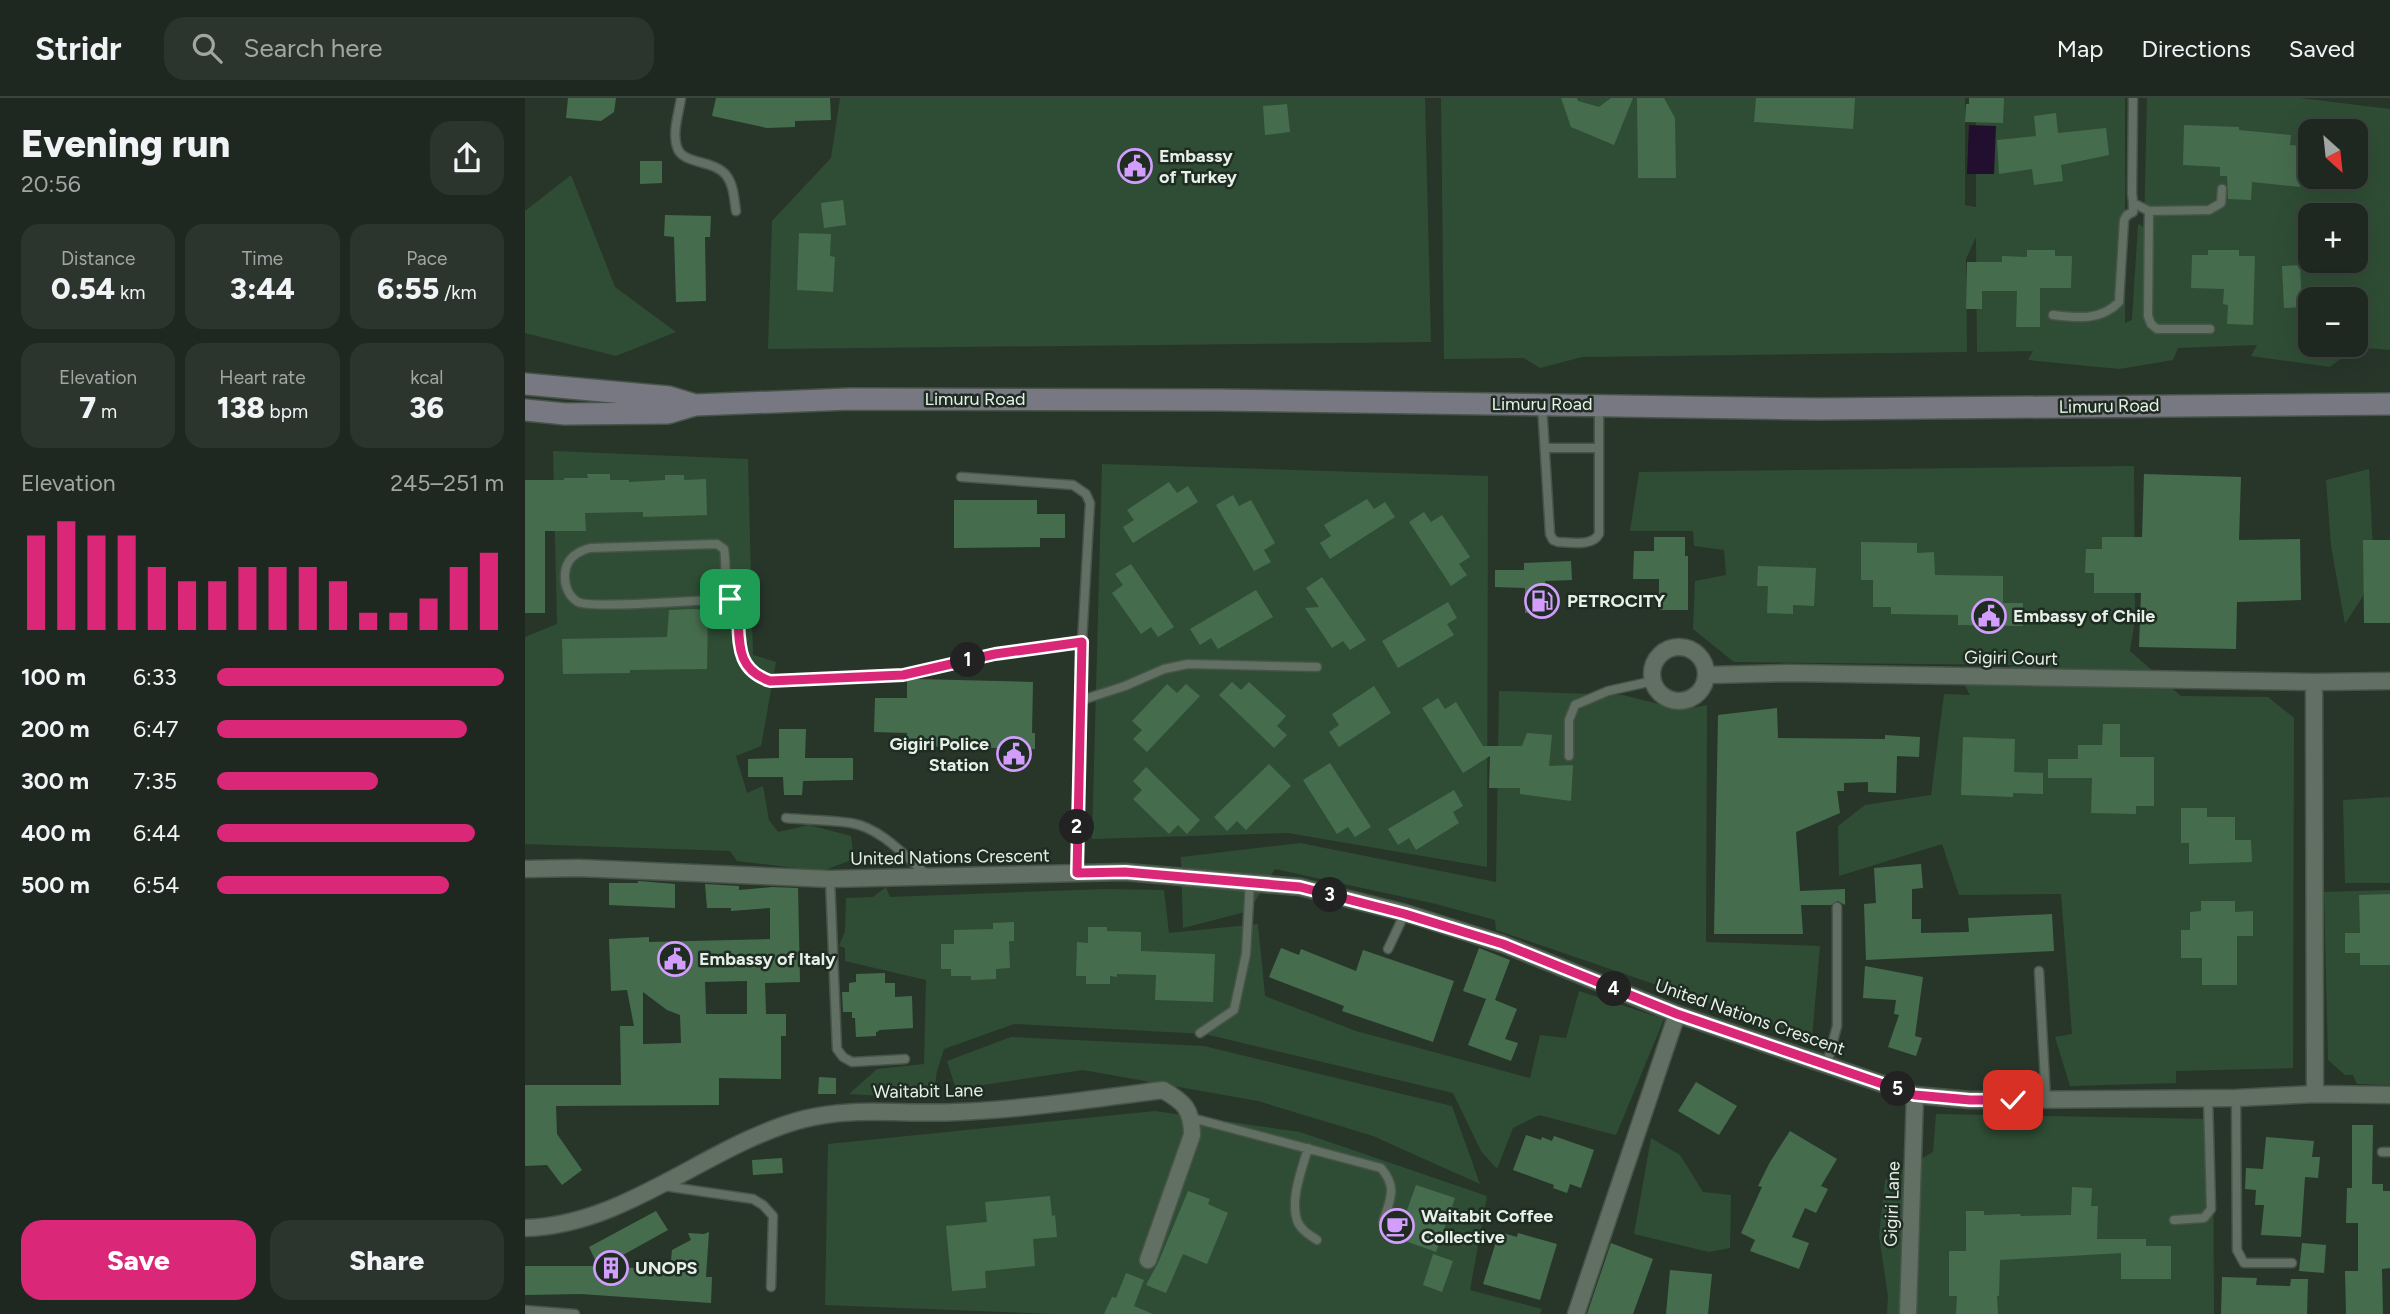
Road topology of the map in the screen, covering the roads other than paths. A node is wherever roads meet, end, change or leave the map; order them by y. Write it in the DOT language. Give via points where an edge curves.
graph roads {
  1 [pos="681,98"];
  2 [pos="2133,98"];
  3 [pos="2222,189"];
  4 [pos="2133,204"];
  5 [pos="736,211"];
  6 [pos="2149,211"];
  7 [pos="2053,316"];
  8 [pos="2210,329"];
  9 [pos="525,384"];
  10 [pos="2390,404"];
  11 [pos="695,405"];
  12 [pos="1542,405"];
  13 [pos="1599,405"];
  14 [pos="525,410"];
  15 [pos="1545,448"];
  16 [pos="1599,448"];
  17 [pos="961,477"];
  18 [pos="730,599"];
  19 [pos="1082,642"];
  20 [pos="1317,667"];
  21 [pos="1707,675"];
  22 [pos="1653,681"];
  23 [pos="2390,681"];
  24 [pos="2314,682"];
  25 [pos="1082,700"];
  26 [pos="1569,756"];
  27 [pos="786,818"];
  28 [pos="525,869"];
  29 [pos="1077,873"];
  30 [pos="927,875"];
  31 [pos="830,878"];
  32 [pos="1250,882"];
  33 [pos="1837,907"];
  34 [pos="1405,914"];
  35 [pos="1388,949"];
  36 [pos="2039,971"];
  37 [pos="1677,1014"];
  38 [pos="1200,1032"];
  39 [pos="905,1059"];
  40 [pos="1826,1064"];
  41 [pos="2315,1094"];
  42 [pos="1915,1095"];
  43 [pos="2390,1095"];
  44 [pos="2208,1098"];
  45 [pos="2236,1098"];
  46 [pos="2046,1099"];
  47 [pos="1192,1118"];
  48 [pos="1308,1148"];
  49 [pos="661,1186"];
  50 [pos="2174,1220"];
  51 [pos="1383,1222"];
  52 [pos="525,1228"];
  53 [pos="1317,1240"];
  54 [pos="1148,1260"];
  55 [pos="2292,1263"];
  56 [pos="771,1287"];
  57 [pos="525,1310"];
  58 [pos="575,1314"];
  59 [pos="1576,1314"];
  60 [pos="1908,1314"];
  1 -- 5 [label="lane" via="677,150 685,158 717,166 726,175"];
  2 -- 4 [label="lane"];
  3 -- 6 [label="lane" via="2221,203 2210,210"];
  4 -- 6 [label="lane"];
  4 -- 7 [label="lane" via="2133,212 2124,220 2119,302 2086,319"];
  6 -- 8 [label="lane" via="2151,324 2157,329"];
  9 -- 11 [label="main road, Limuru Road" via="670,397"];
  10 -- 13 [label="main road, Limuru Road" via="1819,409"];
  11 -- 12 [label="main road, Limuru Road" via="849,399"];
  11 -- 14 [label="main road, Limuru Road" via="668,413"];
  12 -- 13 [label="main road, Limuru Road"];
  12 -- 15 [label="lane"];
  13 -- 16 [label="lane"];
  15 -- 16 [label="lane"];
  15 -- 16 [label="lane" via="1550,534 1558,542 1591,542 1599,534"];
  17 -- 19 [label="lane" via="1073,485 1086,494 1090,503"];
  18 -- 18 [label="lane" via="724,549 717,544 590,548 572,557 566,566 566,588 579,603"];
  18 -- 19 [label="lane" via="737,605 741,655 758,677 770,681 903,675 995,654"];
  19 -- 25 [label="lane"];
  20 -- 25 [label="lane" via="1188,664"];
  21 -- 22 [label="street" via="1697,695 1686,701 1664,697"];
  21 -- 22 [label="street" via="1699,654 1677,646 1657,657"];
  21 -- 24 [label="street, Gigiri Court"];
  22 -- 26 [label="lane" via="1608,691 1575,705 1569,720"];
  23 -- 24 [label="street, Gigiri Court"];
  24 -- 41 [label="street"];
  25 -- 29 [label="lane"];
  27 -- 30 [label="lane" via="853,823 891,844"];
  28 -- 31 [label="street, United Nations Crescent"];
  29 -- 30 [label="street, United Nations Crescent"];
  29 -- 32 [label="street, United Nations Crescent"];
  30 -- 31 [label="street, United Nations Crescent"];
  31 -- 39 [label="lane" via="837,1049 852,1062"];
  32 -- 34 [label="street, United Nations Crescent" via="1300,887"];
  32 -- 38 [label="lane" via="1246,954 1234,1010"];
  33 -- 40 [label="lane" via="1837,1026"];
  34 -- 35 [label="lane"];
  34 -- 37 [label="street, United Nations Crescent" via="1503,944"];
  36 -- 46 [label="lane"];
  37 -- 40 [label="street, United Nations Crescent"];
  37 -- 59 [label="street"];
  40 -- 42 [label="street, United Nations Crescent"];
  41 -- 43 [label="street, United Nations Crescent"];
  41 -- 45 [label="street, United Nations Crescent"];
  42 -- 46 [label="street, United Nations Crescent"];
  42 -- 60 [label="street, Gigiri Lane"];
  44 -- 45 [label="street, United Nations Crescent"];
  44 -- 46 [label="street, United Nations Crescent"];
  44 -- 50 [label="lane" via="2211,1209 2204,1218"];
  45 -- 55 [label="lane" via="2239,1258 2252,1265"];
  47 -- 48 [label="lane"];
  47 -- 49 [label="street, Waitabit Lane" via="1181,1100 1163,1090 957,1112 835,1114 777,1128"];
  47 -- 54 [label="street" via="1192,1135"];
  48 -- 51 [label="lane" via="1381,1168 1390,1178 1392,1193"];
  48 -- 53 [label="lane" via="1296,1188 1297,1220"];
  49 -- 52 [label="street, Waitabit Lane" via="575,1222"];
  49 -- 56 [label="lane" via="753,1199 764,1205 773,1216"];
  57 -- 58 [label="lane"];
}
